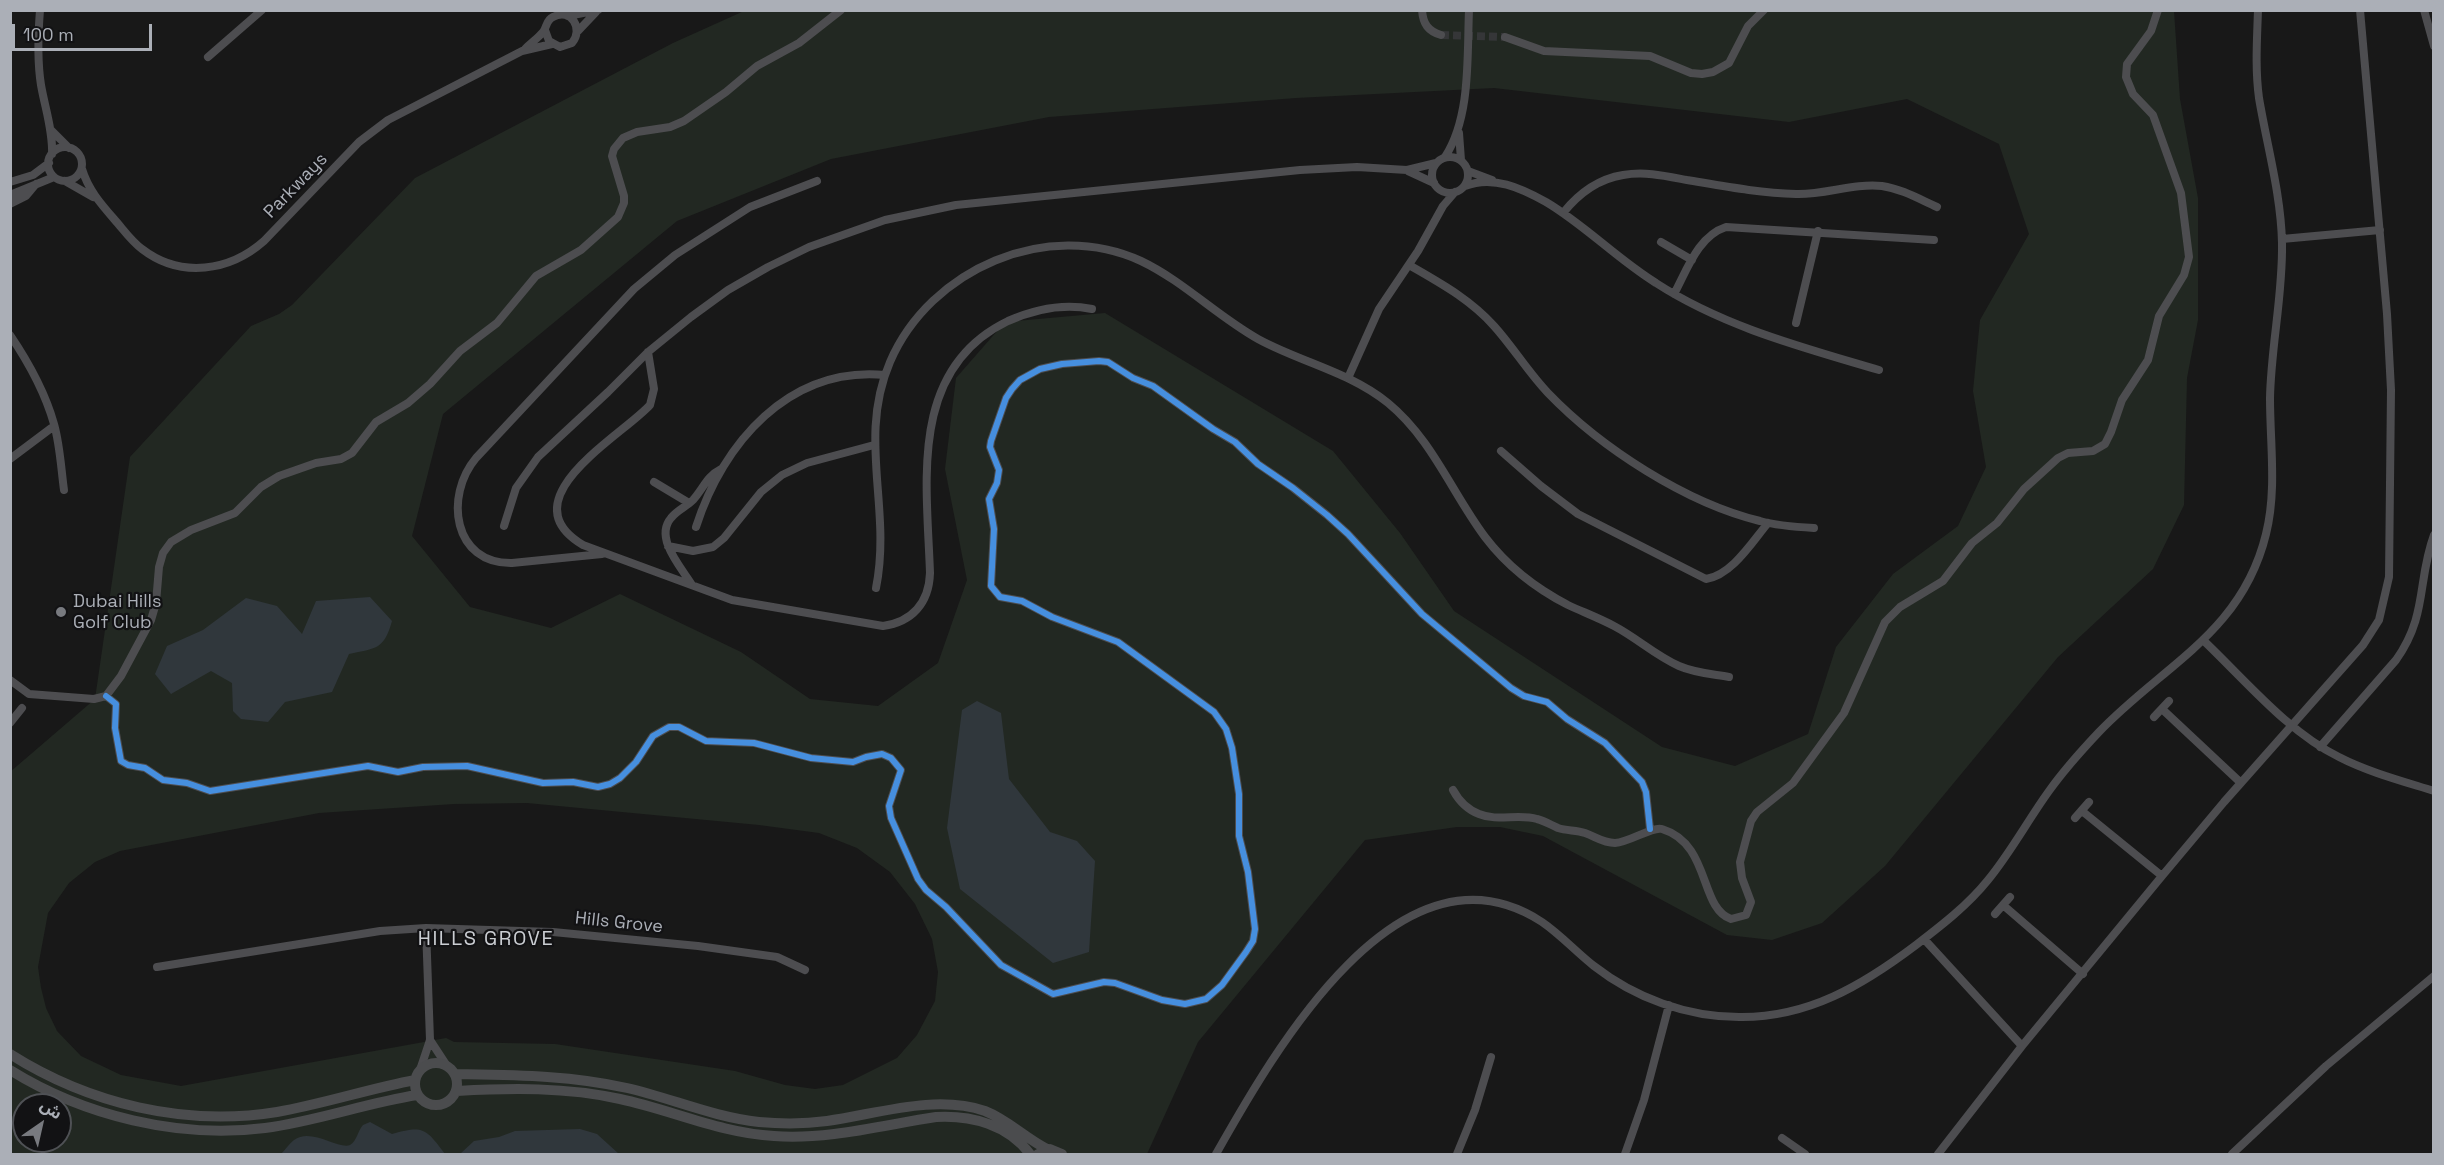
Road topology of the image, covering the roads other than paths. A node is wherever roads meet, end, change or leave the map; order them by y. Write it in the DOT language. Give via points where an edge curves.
graph roads {
  1 [pos="40,10"];
  2 [pos="262,10"];
  3 [pos="546,10"];
  4 [pos="841,10"];
  5 [pos="1422,10"];
  6 [pos="1469,10"];
  7 [pos="1764,10"];
  8 [pos="2158,10"];
  9 [pos="2258,10"];
  10 [pos="2360,10"];
  11 [pos="2424,10"];
  12 [pos="598,11"];
  13 [pos="564,14"];
  14 [pos="545,27"];
  15 [pos="578,32"];
  16 [pos="1441,35"];
  17 [pos="1505,37"];
  18 [pos="552,44"];
  19 [pos="2433,46"];
  20 [pos="522,51"];
  21 [pos="207,57"];
  22 [pos="50,129"];
  23 [pos="1458,131"];
  24 [pos="69,148"];
  25 [pos="52,154"];
  26 [pos="1446,157"];
  27 [pos="1461,160"];
  28 [pos="49,163"];
  29 [pos="1436,163"];
  30 [pos="82,169"];
  31 [pos="1407,170"];
  32 [pos="1468,171"];
  33 [pos="54,177"];
  34 [pos="65,181"];
  35 [pos="817,181"];
  36 [pos="10,182"];
  37 [pos="1496,182"];
  38 [pos="36,184"];
  39 [pos="1436,185"];
  40 [pos="1465,186"];
  41 [pos="1455,192"];
  42 [pos="10,195"];
  43 [pos="97,199"];
  44 [pos="10,204"];
  45 [pos="1937,207"];
  46 [pos="1440,210"];
  47 [pos="1563,213"];
  48 [pos="2380,230"];
  49 [pos="1818,231"];
  50 [pos="2282,239"];
  51 [pos="1934,240"];
  52 [pos="1660,242"];
  53 [pos="1692,260"];
  54 [pos="1409,266"];
  55 [pos="1674,294"];
  56 [pos="1092,309"];
  57 [pos="1796,323"];
  58 [pos="10,335"];
  59 [pos="648,352"];
  60 [pos="1879,370"];
  61 [pos="885,375"];
  62 [pos="1348,378"];
  63 [pos="54,426"];
  64 [pos="874,445"];
  65 [pos="1501,451"];
  66 [pos="10,459"];
  67 [pos="722,468"];
  68 [pos="654,482"];
  69 [pos="64,490"];
  70 [pos="689,503"];
  71 [pos="1768,523"];
  72 [pos="504,526"];
  73 [pos="696,527"];
  74 [pos="1814,528"];
  75 [pos="2433,535"];
  76 [pos="668,546"];
  77 [pos="607,554"];
  78 [pos="692,585"];
  79 [pos="876,588"];
  80 [pos="2204,641"];
  81 [pos="1729,677"];
  82 [pos="10,680"];
  83 [pos="106,696"];
  84 [pos="2169,701"];
  85 [pos="22,708"];
  86 [pos="2162,709"];
  87 [pos="2154,717"];
  88 [pos="10,723"];
  89 [pos="2292,725"];
  90 [pos="2320,747"];
  91 [pos="2241,783"];
  92 [pos="1453,790"];
  93 [pos="2433,792"];
  94 [pos="2090,802"];
  95 [pos="2082,811"];
  96 [pos="2075,818"];
  97 [pos="1650,830"];
  98 [pos="2162,876"];
  99 [pos="2010,897"];
  100 [pos="2003,905"];
  101 [pos="1995,914"];
  102 [pos="426,928"];
  103 [pos="1924,939"];
  104 [pos="157,967"];
  105 [pos="805,970"];
  106 [pos="2083,974"];
  107 [pos="2433,976"];
  108 [pos="1669,1005"];
  109 [pos="430,1040"];
  110 [pos="2022,1046"];
  111 [pos="10,1054"];
  112 [pos="1491,1057"];
  113 [pos="10,1070"];
  114 [pos="420,1070"];
  115 [pos="451,1070"];
  116 [pos="415,1080"];
  117 [pos="457,1091"];
  118 [pos="417,1095"];
  119 [pos="1782,1138"];
  120 [pos="1042,1152"];
  121 [pos="1030,1155"];
  122 [pos="1062,1155"];
  123 [pos="1216,1155"];
  124 [pos="1457,1155"];
  125 [pos="1625,1155"];
  126 [pos="1805,1155"];
  127 [pos="1938,1155"];
  128 [pos="2232,1155"];
  1 -- 22 [label="street" via="40,82"];
  2 -- 21 [label="street"];
  3 -- 14 [label="street"];
  4 -- 83 [label="street" via="684,121 622,138 612,156 624,196 618,217 581,250 536,276 497,323 460,351 408,403 376,422 352,453 279,476 235,513 171,542 159,567 151,620"];
  5 -- 16 [label="street" via="1426,27"];
  6 -- 23 [label="street" via="1464,103"];
  7 -- 17 [label="street" via="1748,26 1729,63 1702,74 1650,56 1544,51"];
  8 -- 97 [label="street" via="2151,31 2127,64 2126,77 2130,89 2153,115 2181,193 2189,257 2184,275 2159,316 2148,360 2122,400 2109,438 2093,451 2058,458 1966,549 1943,581 1900,607 1885,622 1844,713 1793,783 1751,821 1740,862 1751,902 1746,915 1736,919 1722,915 1692,851 1671,833 1659,828"];
  9 -- 50 [label="street" via="2259,94"];
  10 -- 48 [label="street"];
  11 -- 19 [label="street"];
  12 -- 13 [label="street"];
  12 -- 15 [label="street"];
  13 -- 14 [label="street" via="555,15"];
  13 -- 15 [label="street" via="576,24"];
  14 -- 18 [label="street" via="546,38"];
  14 -- 20 [label="street, Parkways"];
  15 -- 18 [label="street" via="569,46"];
  18 -- 20 [label="street, Parkways"];
  20 -- 43 [label="street, Parkways" via="404,110 373,130 264,241 227,264 183,267 155,257 131,239"];
  22 -- 24 [label="street"];
  22 -- 25 [label="street"];
  23 -- 26 [label="street"];
  23 -- 27 [label="street"];
  24 -- 25 [label="street"];
  24 -- 30 [label="street" via="80,156"];
  25 -- 28 [label="street"];
  26 -- 27 [label="street"];
  26 -- 29 [label="street"];
  27 -- 32 [label="street"];
  28 -- 33 [label="street"];
  28 -- 36 [label="street" via="33,175"];
  29 -- 31 [label="street"];
  29 -- 39 [label="street" via="1432,172"];
  30 -- 34 [label="street" via="74,179"];
  30 -- 43 [label="street, Parkways"];
  31 -- 39 [label="street"];
  31 -- 59 [label="street" via="1300,170 956,205 909,214 834,237 768,267 710,303"];
  32 -- 37 [label="street"];
  32 -- 40 [label="street"];
  33 -- 34 [label="street"];
  33 -- 38 [label="street"];
  34 -- 43 [label="street, Parkways"];
  35 -- 77 [label="street" via="750,207 661,265 465,473 457,501 459,521 468,543 484,557 512,563"];
  37 -- 40 [label="street"];
  37 -- 47 [label="street" via="1524,191"];
  38 -- 42 [label="street"];
  38 -- 44 [label="street" via="26,196"];
  39 -- 41 [label="street" via="1446,192"];
  39 -- 46 [label="street"];
  40 -- 41 [label="street"];
  41 -- 46 [label="street"];
  45 -- 47 [label="street" via="1882,186 1794,194 1642,173 1600,182 1581,193"];
  46 -- 54 [label="street"];
  47 -- 55 [label="street"];
  48 -- 50 [label="street"];
  48 -- 89 [label="street" via="2391,390 2387,591 2379,620 2363,645"];
  49 -- 51 [label="street"];
  49 -- 53 [label="street" via="1726,227 1708,237"];
  49 -- 57 [label="street"];
  50 -- 80 [label="street" via="2270,388 2273,475 2269,523 2245,587"];
  52 -- 53 [label="street"];
  53 -- 55 [label="street"];
  54 -- 62 [label="street" via="1379,309"];
  54 -- 71 [label="street" via="1473,306 1548,393 1616,450 1693,496"];
  55 -- 60 [label="street" via="1762,335"];
  56 -- 78 [label="street" via="1061,306 1018,317 984,336 952,371 935,408 927,446 930,583 923,602 910,616 892,624 873,625 746,603"];
  58 -- 63 [label="street" via="35,375"];
  59 -- 72 [label="street" via="538,456 516,488"];
  59 -- 77 [label="street" via="654,389 650,405 577,468 560,498 559,516 565,529 583,545"];
  61 -- 62 [label="street" via="915,320 936,297 962,278 1004,257 1066,246 1113,252 1144,263 1251,335"];
  61 -- 64 [label="street" via="876,410"];
  61 -- 67 [label="street" via="839,376 803,390 756,424"];
  62 -- 81 [label="street" via="1385,400 1416,431 1481,531 1500,556 1525,578 1678,665"];
  63 -- 66 [label="street"];
  63 -- 69 [label="street"];
  64 -- 76 [label="street" via="807,463 782,475 761,492 713,547 693,551"];
  64 -- 79 [label="street" via="882,534"];
  65 -- 71 [label="street" via="1573,510 1706,579 1731,564"];
  67 -- 70 [label="street"];
  67 -- 73 [label="street"];
  68 -- 70 [label="street"];
  70 -- 76 [label="street" via="667,524"];
  71 -- 74 [label="street"];
  75 -- 90 [label="street" via="2419,612 2406,645"];
  76 -- 78 [label="street"];
  77 -- 78 [label="street"];
  80 -- 89 [label="street"];
  80 -- 103 [label="street" via="2102,728 2049,792 1983,886"];
  82 -- 83 [label="street" via="29,694 93,699"];
  83 -- 97 [label="street" via="117,708 115,728 121,761 145,768 164,780 210,791 368,766 398,772 414,767 467,766 543,783 604,786 629,769 653,736 669,727 679,727 706,741 754,742 811,758 853,762 882,754 901,770 889,806 918,879 1001,965 1053,994 1115,982 1173,1002 1206,999 1222,985 1246,952 1255,929 1239,836 1239,794 1226,729 1214,712 1118,642 1052,617 1022,600 1000,597 992,586 994,529 989,499 999,470 990,447 1006,398 1020,380 1040,369 1099,361 1154,386 1234,442 1338,524 1403,595 1464,650 1515,691 1547,702 1605,743 1642,782"];
  84 -- 86 [label="street"];
  85 -- 88 [label="street"];
  86 -- 87 [label="street"];
  86 -- 91 [label="street"];
  89 -- 90 [label="street"];
  89 -- 91 [label="street"];
  90 -- 93 [label="street"];
  91 -- 98 [label="street"];
  92 -- 97 [label="street" via="1466,808 1485,817 1536,819 1560,829 1584,832 1606,843 1633,839"];
  94 -- 95 [label="street"];
  95 -- 96 [label="street"];
  95 -- 98 [label="street"];
  98 -- 106 [label="street"];
  99 -- 100 [label="street"];
  100 -- 101 [label="street"];
  100 -- 106 [label="street"];
  102 -- 104 [label="street, Hills Grove" via="380,931"];
  102 -- 105 [label="street, Hills Grove" via="567,933 688,945 777,957"];
  102 -- 109 [label="street"];
  103 -- 108 [label="street" via="1855,987 1795,1011 1741,1017"];
  103 -- 110 [label="street"];
  106 -- 110 [label="street"];
  107 -- 128 [label="street" via="2326,1066"];
  108 -- 123 [label="street" via="1614,979 1544,924 1517,909 1475,902 1426,909 1378,938 1334,978 1269,1068"];
  108 -- 125 [label="street"];
  109 -- 114 [label="street"];
  109 -- 115 [label="street"];
  110 -- 127 [label="street"];
  111 -- 116 [label="street" via="102,1098 155,1111 209,1117 285,1111"];
  112 -- 124 [label="street"];
  113 -- 118 [label="street" via="58,1096 96,1109 140,1121 201,1130 265,1128"];
  114 -- 115 [label="street" via="435,1063"];
  114 -- 116 [label="street"];
  115 -- 117 [label="street" via="458,1082"];
  115 -- 120 [label="street" via="592,1081 722,1115 774,1123 825,1121 937,1105 961,1106 995,1115"];
  116 -- 118 [label="street"];
  117 -- 118 [label="street" via="448,1103 438,1106"];
  117 -- 121 [label="street" via="518,1088 597,1095 707,1125 774,1136 809,1136 956,1117 1003,1131"];
  119 -- 126 [label="street"];
  120 -- 122 [label="street" via="1054,1149"];
}
